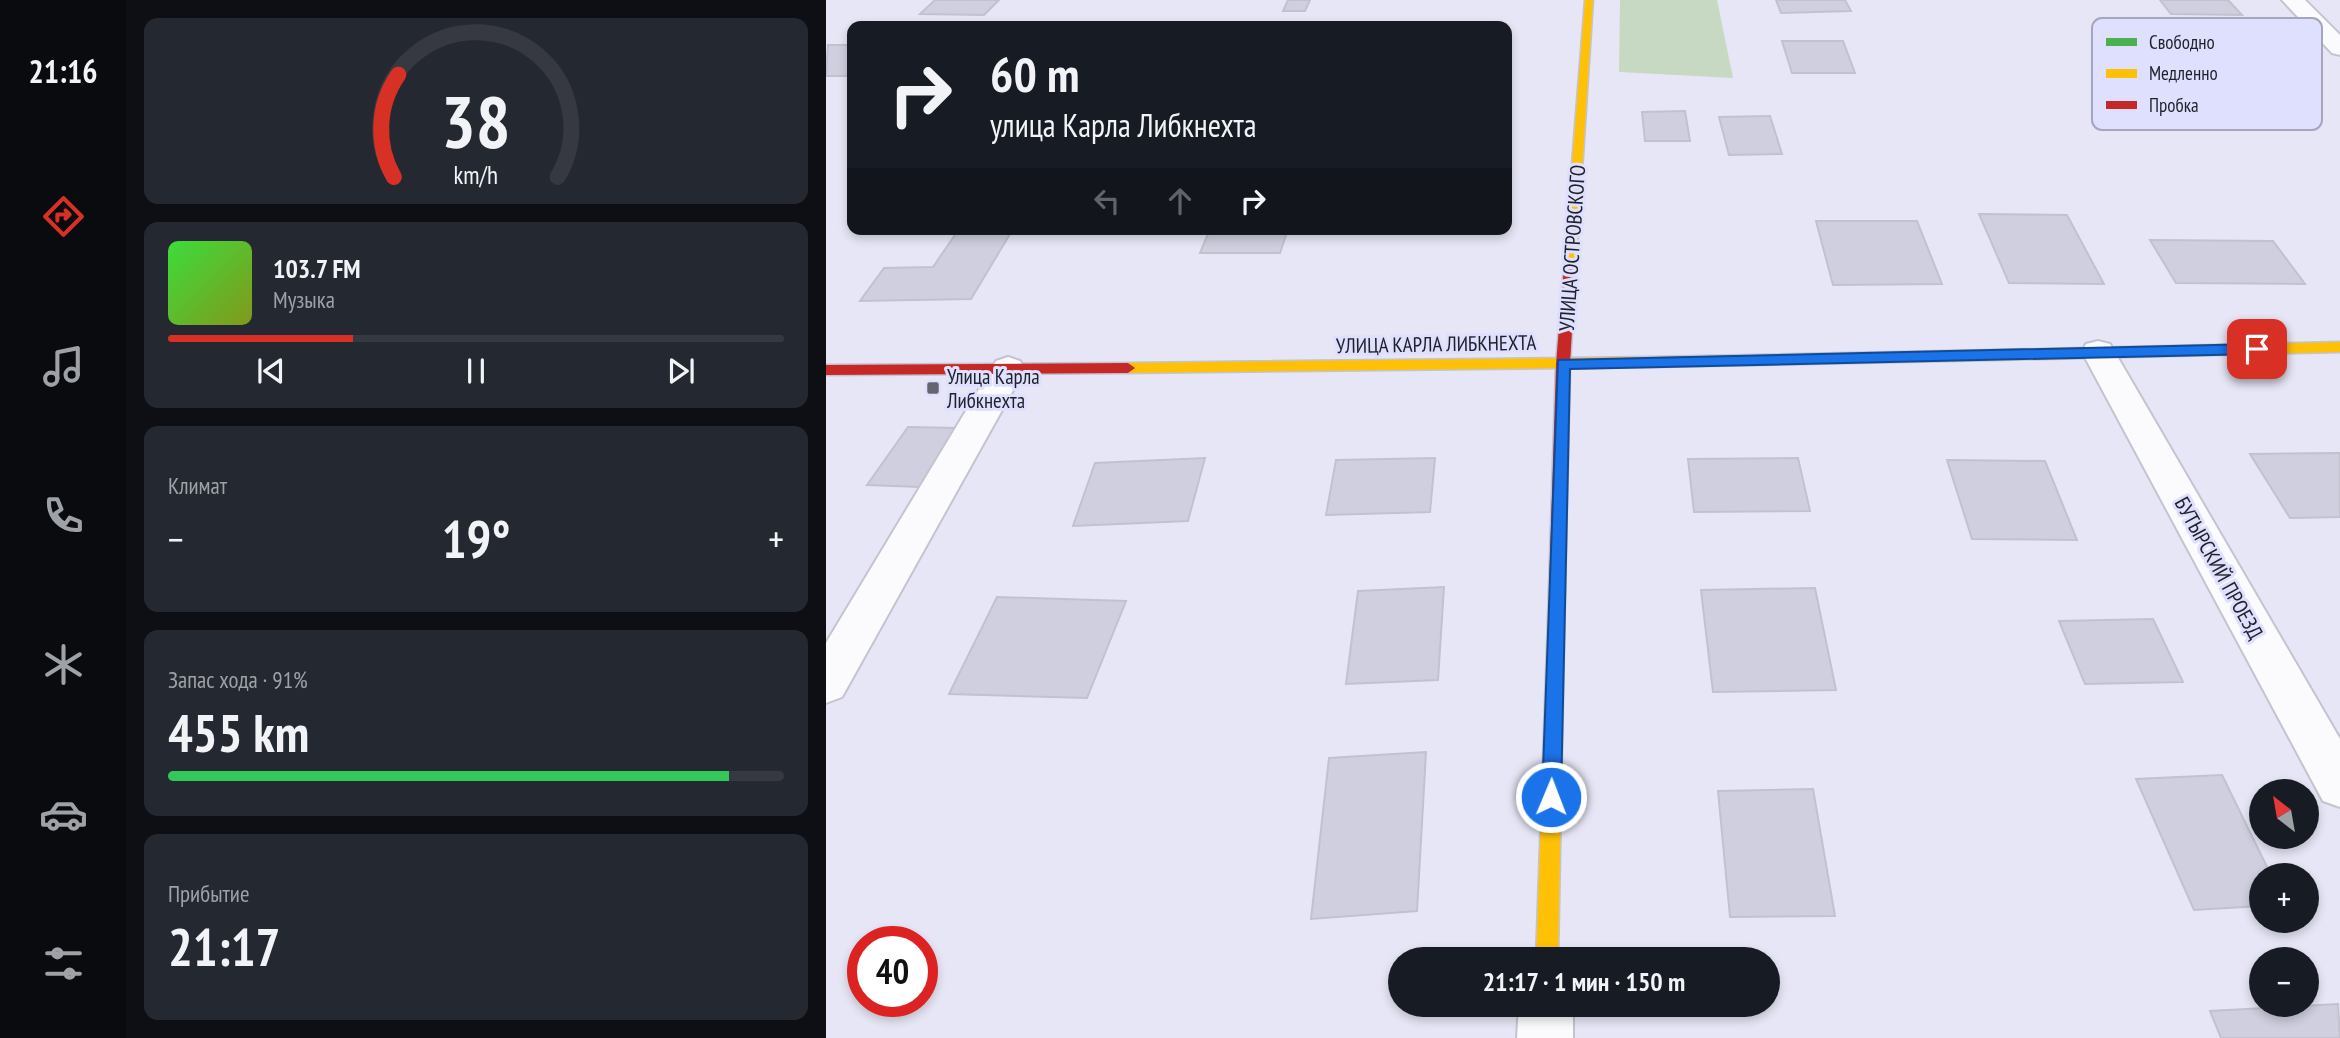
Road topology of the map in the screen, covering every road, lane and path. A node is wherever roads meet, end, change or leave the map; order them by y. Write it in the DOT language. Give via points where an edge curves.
graph roads {
  1 [pos="1589,0"];
  2 [pos="2299,6"];
  3 [pos="2340,12"];
  4 [pos="2322,30"];
  5 [pos="2340,48"];
  6 [pos="2340,347"];
  7 [pos="2098,352"];
  8 [pos="1563,364"];
  9 [pos="1008,369"];
  10 [pos="826,370"];
  11 [pos="826,683"];
  12 [pos="2340,784"];
  13 [pos="1547,947"];
  14 [pos="1546,1017"];
  15 [pos="1545,1038"];
  1 -- 8 [label="street, УЛИЦА ОСТРОВСКОГО"];
  2 -- 3 [label="street"];
  4 -- 5 [label="street"];
  6 -- 7 [label="street, УЛИЦА КАРЛА ЛИБКНЕХТА"];
  7 -- 8 [label="street, УЛИЦА КАРЛА ЛИБКНЕХТА"];
  7 -- 12 [label="street, БУТЫРСКИЙ ПРОЕЗД"];
  8 -- 9 [label="street, УЛИЦА КАРЛА ЛИБКНЕХТА"];
  8 -- 13 [label="street, УЛИЦА ОСТРОВСКОГО"];
  9 -- 10 [label="street, УЛИЦА КАРЛА ЛИБКНЕХТА"];
  9 -- 11 [label="street"];
  14 -- 15 [label="street"];
}
